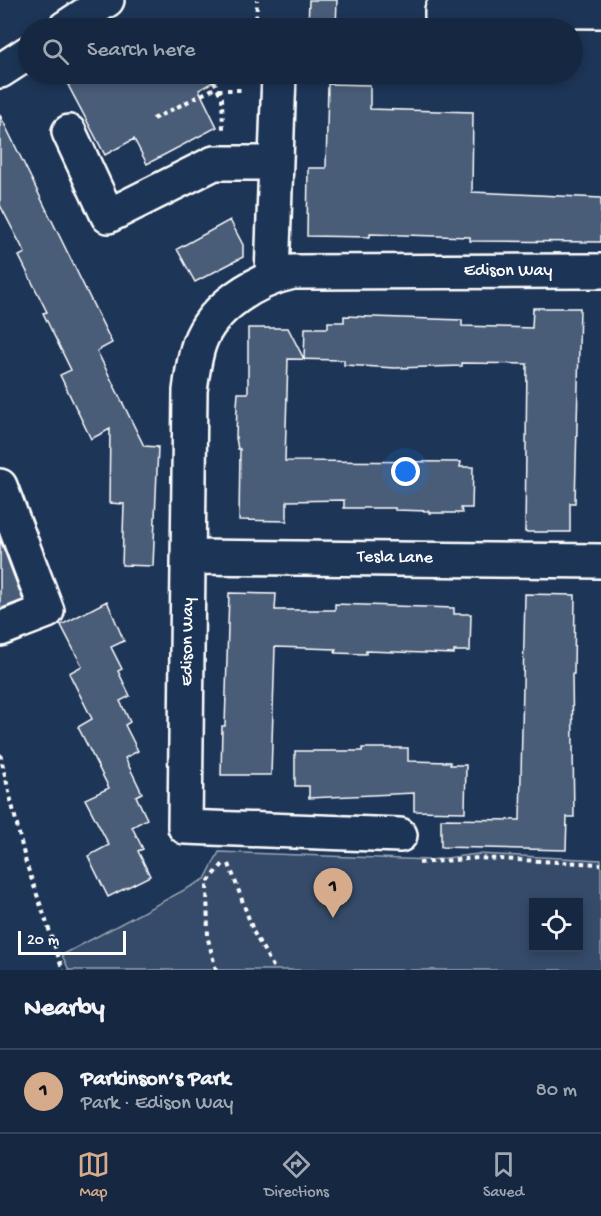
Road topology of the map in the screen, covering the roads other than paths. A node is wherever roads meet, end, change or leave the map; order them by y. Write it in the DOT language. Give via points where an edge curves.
graph roads {
  1 [pos="107,0"];
  2 [pos="601,11"];
  3 [pos="80,18"];
  4 [pos="442,18"];
  5 [pos="18,59"];
  6 [pos="0,71"];
  7 [pos="279,84"];
  8 [pos="69,132"];
  9 [pos="276,163"];
  10 [pos="601,271"];
  11 [pos="272,276"];
  12 [pos="0,486"];
  13 [pos="189,556"];
  14 [pos="601,561"];
  15 [pos="0,629"];
  16 [pos="400,835"];
  1 -- 3 [label="street"];
  2 -- 4 [label="street" via="442,10"];
  5 -- 6 [label="street"];
  7 -- 9 [label="street"];
  8 -- 9 [label="street" via="108,216 214,163"];
  9 -- 11 [label="street"];
  10 -- 11 [label="street, Edison Way" via="304,272"];
  11 -- 13 [label="street, Edison Way" via="230,303 200,342 190,391"];
  12 -- 15 [label="street" via="47,611"];
  13 -- 14 [label="street, Tesla Lane"];
  13 -- 16 [label="street, Edison Way" via="185,827"];
}
